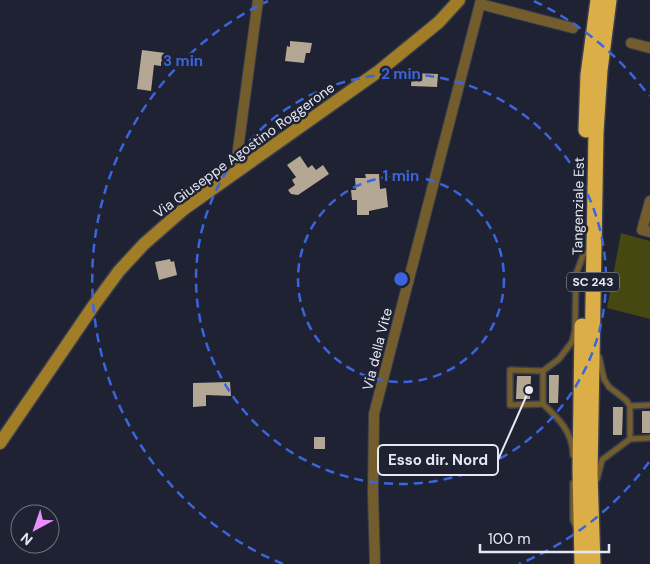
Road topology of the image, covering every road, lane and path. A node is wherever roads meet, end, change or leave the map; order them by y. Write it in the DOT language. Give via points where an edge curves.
graph roads {
  1 [pos="258,0"];
  2 [pos="460,0"];
  3 [pos="598,0"];
  4 [pos="609,0"];
  5 [pos="480,2"];
  6 [pos="573,28"];
  7 [pos="632,43"];
  8 [pos="650,48"];
  9 [pos="235,172"];
  10 [pos="650,201"];
  11 [pos="646,231"];
  12 [pos="589,253"];
  13 [pos="601,282"];
  14 [pos="600,302"];
  15 [pos="543,370"];
  16 [pos="542,404"];
  17 [pos="650,405"];
  18 [pos="630,406"];
  19 [pos="630,438"];
  20 [pos="650,438"];
  21 [pos="0,443"];
  22 [pos="573,465"];
  23 [pos="573,474"];
  24 [pos="580,536"];
  25 [pos="589,562"];
  26 [pos="375,564"];
  1 -- 9 [label="street"];
  2 -- 9 [label="street, Via Giuseppe Agostino Roggerone" via="439,22 379,71"];
  3 -- 12 [label="highway, Tangenziale Est / SC 243" via="588,75"];
  4 -- 12 [label="highway, Tangenziale Est / SC 243" via="600,70"];
  5 -- 6 [label="street"];
  5 -- 26 [label="street, Via della Vite" via="374,414"];
  7 -- 8 [label="street"];
  9 -- 21 [label="street, Via Giuseppe Agostino Roggerone" via="184,208 119,271"];
  10 -- 11 [label="street"];
  12 -- 13 [label="lane"];
  12 -- 15 [label="lane" via="576,274 574,330 568,350"];
  12 -- 24 [label="highway, Tangenziale Est / SC 243"];
  12 -- 25 [label="highway, Tangenziale Est / SC 243"];
  14 -- 18 [label="lane" via="600,367 609,387"];
  15 -- 16 [label="lane"];
  15 -- 16 [label="lane" via="510,370 510,405"];
  16 -- 22 [label="lane" via="563,424 573,447"];
  17 -- 18 [label="lane"];
  18 -- 19 [label="lane"];
  19 -- 20 [label="lane"];
  19 -- 25 [label="lane" via="602,460 597,474 598,540"];
  23 -- 24 [label="lane" via="573,520"];
  24 -- 25 [label="highway, Tangenziale Est / SC 243"];
}
